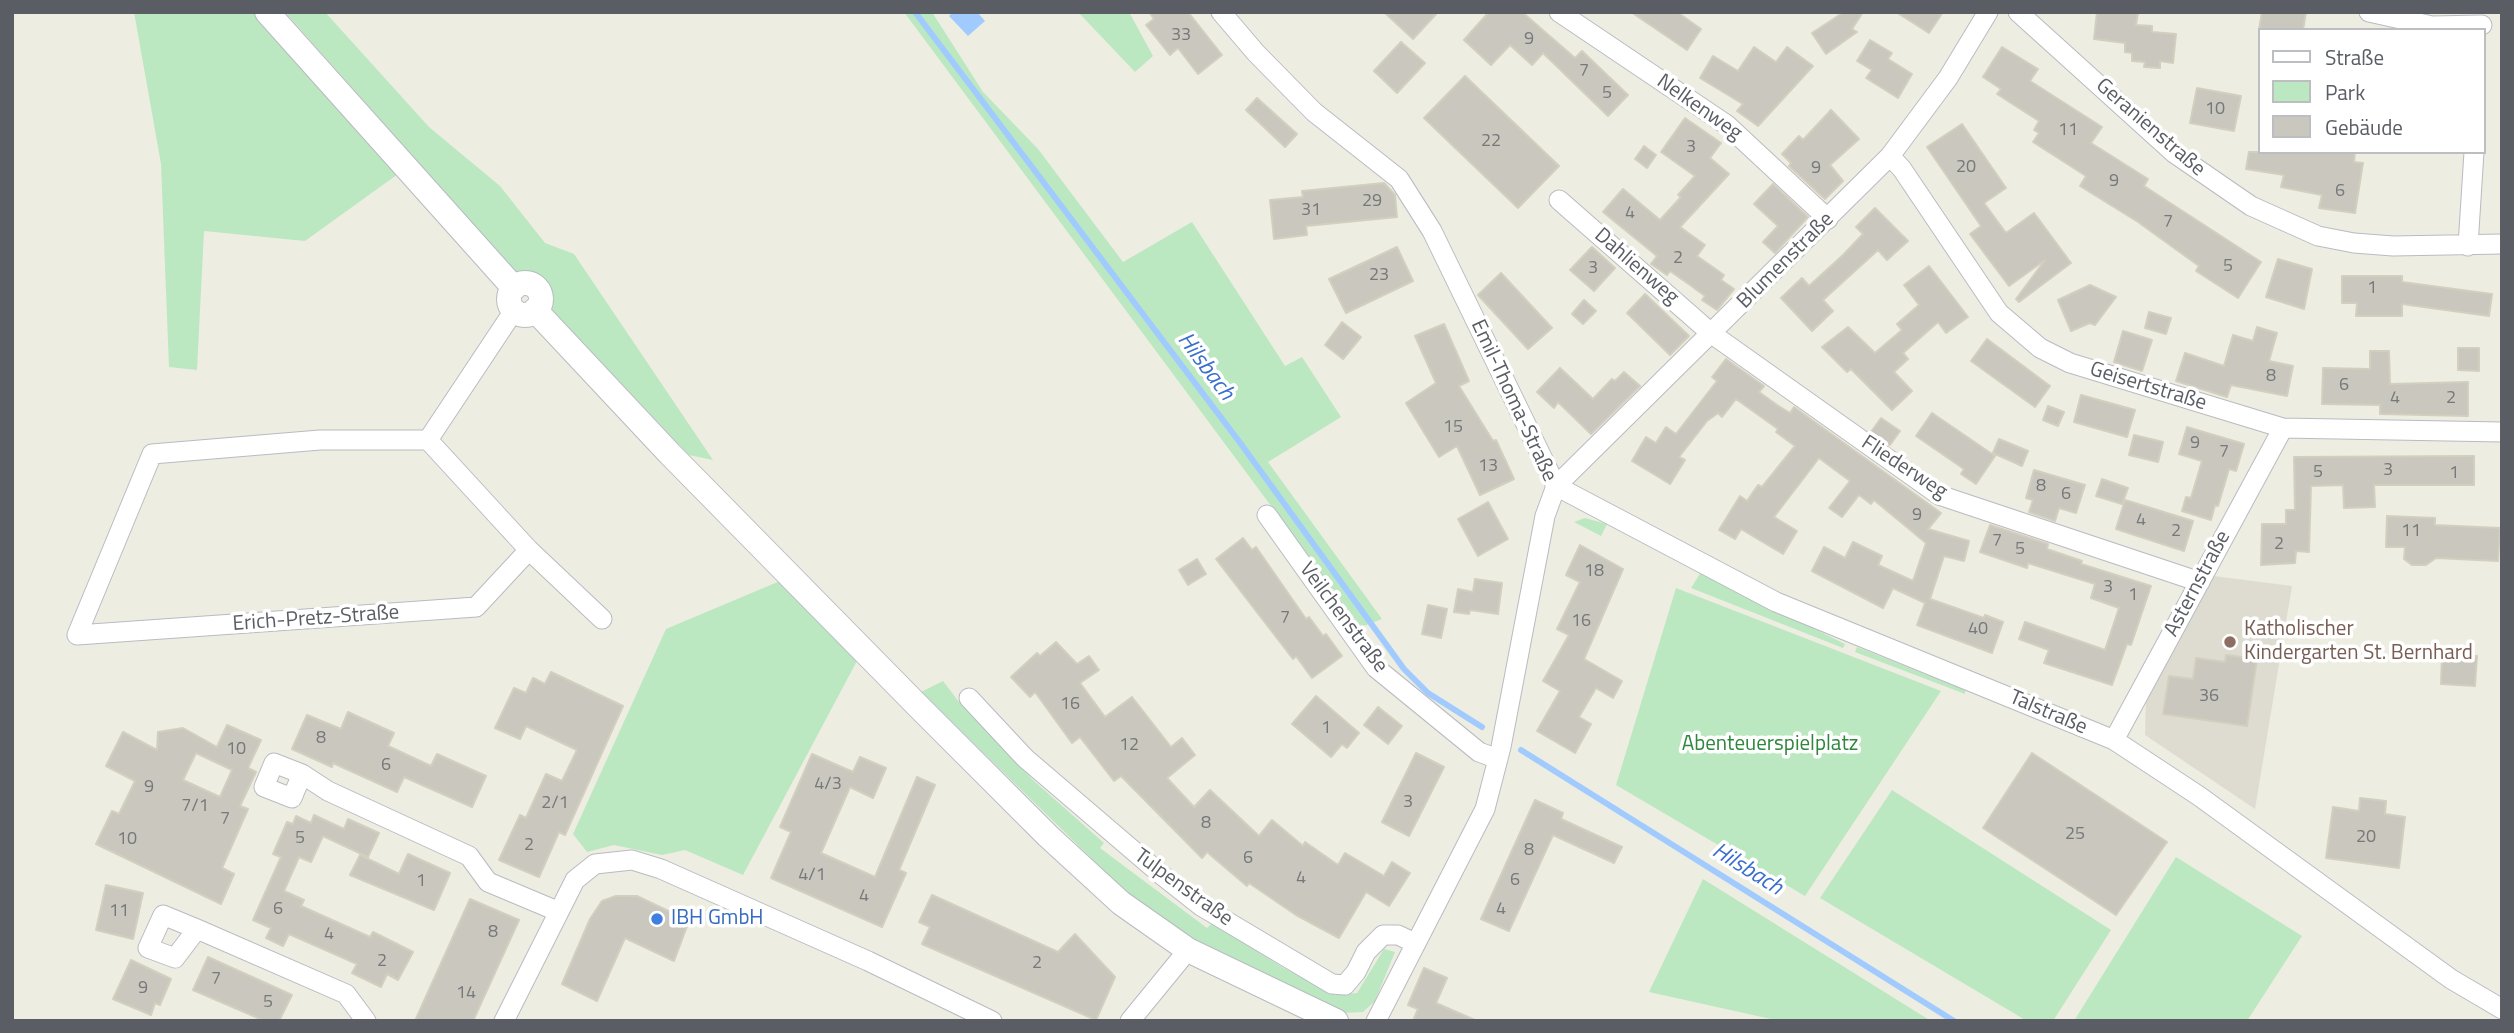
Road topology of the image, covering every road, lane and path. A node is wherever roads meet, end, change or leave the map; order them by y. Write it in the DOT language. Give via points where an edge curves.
graph roads {
  1 [pos="267,12"];
  2 [pos="1221,12"];
  3 [pos="1559,12"];
  4 [pos="1989,12"];
  5 [pos="2018,12"];
  6 [pos="2369,12"];
  7 [pos="2482,22"];
  8 [pos="2474,154"];
  9 [pos="1890,156"];
  10 [pos="1559,200"];
  11 [pos="1828,219"];
  12 [pos="2502,244"];
  13 [pos="2468,246"];
  14 [pos="521,303"];
  15 [pos="1712,334"];
  16 [pos="2283,428"];
  17 [pos="2502,432"];
  18 [pos="428,440"];
  19 [pos="1556,486"];
  20 [pos="1267,515"];
  21 [pos="529,550"];
  22 [pos="2200,582"];
  23 [pos="602,619"];
  24 [pos="969,698"];
  25 [pos="2114,740"];
  26 [pos="1498,760"];
  27 [pos="303,774"];
  28 [pos="557,911"];
  29 [pos="197,929"];
  30 [pos="1415,943"];
  31 [pos="1188,950"];
  32 [pos="2502,1009"];
  33 [pos="366,1021"];
  34 [pos="505,1021"];
  35 [pos="992,1021"];
  36 [pos="1130,1021"];
  37 [pos="1336,1021"];
  38 [pos="1376,1021"];
  1 -- 14 [label="street"];
  2 -- 19 [label="street, Emil-Thoma-Straße" via="1314,112 1399,179 1432,231"];
  3 -- 11 [label="street, Nelkenweg" via="1727,125"];
  4 -- 9 [label="street, Blumenstraße" via="1948,78"];
  5 -- 13 [label="street, Geranienstraße" via="2174,153 2250,206 2318,236 2354,243"];
  6 -- 7 [label="street" via="2432,26"];
  8 -- 13 [label="street"];
  9 -- 11 [label="street, Blumenstraße"];
  9 -- 16 [label="street, Geisertstraße" via="1999,313 2040,348 2070,363"];
  10 -- 15 [label="street, Dahlienweg"];
  11 -- 15 [label="street, Blumenstraße"];
  12 -- 13 [label="street, Geranienstraße"];
  14 -- 18 [label="street"];
  14 -- 31 [label="street" via="1048,836 1121,903"];
  15 -- 19 [label="street, Blumenstraße"];
  15 -- 22 [label="street, Fliederweg" via="1939,495"];
  16 -- 17 [label="street, Geisertstraße"];
  16 -- 22 [label="street, Asternstraße"];
  18 -- 21 [label="street"];
  18 -- 21 [label="street, Erich-Pretz-Straße" via="320,440 152,454 77,635 476,607"];
  19 -- 25 [label="street, Talstraße" via="1776,602"];
  19 -- 26 [label="street, Emil-Thoma-Straße" via="1545,516"];
  20 -- 26 [label="street, Veilchenstraße" via="1376,668 1479,752"];
  21 -- 23 [label="street"];
  22 -- 25 [label="street, Asternstraße"];
  24 -- 30 [label="street, Tulpenstraße" via="1025,758 1163,877 1201,906 1332,984 1345,985 1382,935 1398,935"];
  25 -- 32 [label="street, Talstraße" via="2440,971"];
  26 -- 30 [label="street, Emil-Thoma-Straße" via="1485,809"];
  27 -- 28 [label="street" via="328,791 469,856 488,883"];
  28 -- 34 [label="street"];
  28 -- 35 [label="street" via="575,880 594,864 632,860 855,955"];
  29 -- 33 [label="street" via="346,994"];
  30 -- 38 [label="street, Emil-Thoma-Straße"];
  31 -- 36 [label="street"];
  31 -- 37 [label="street"];
}
